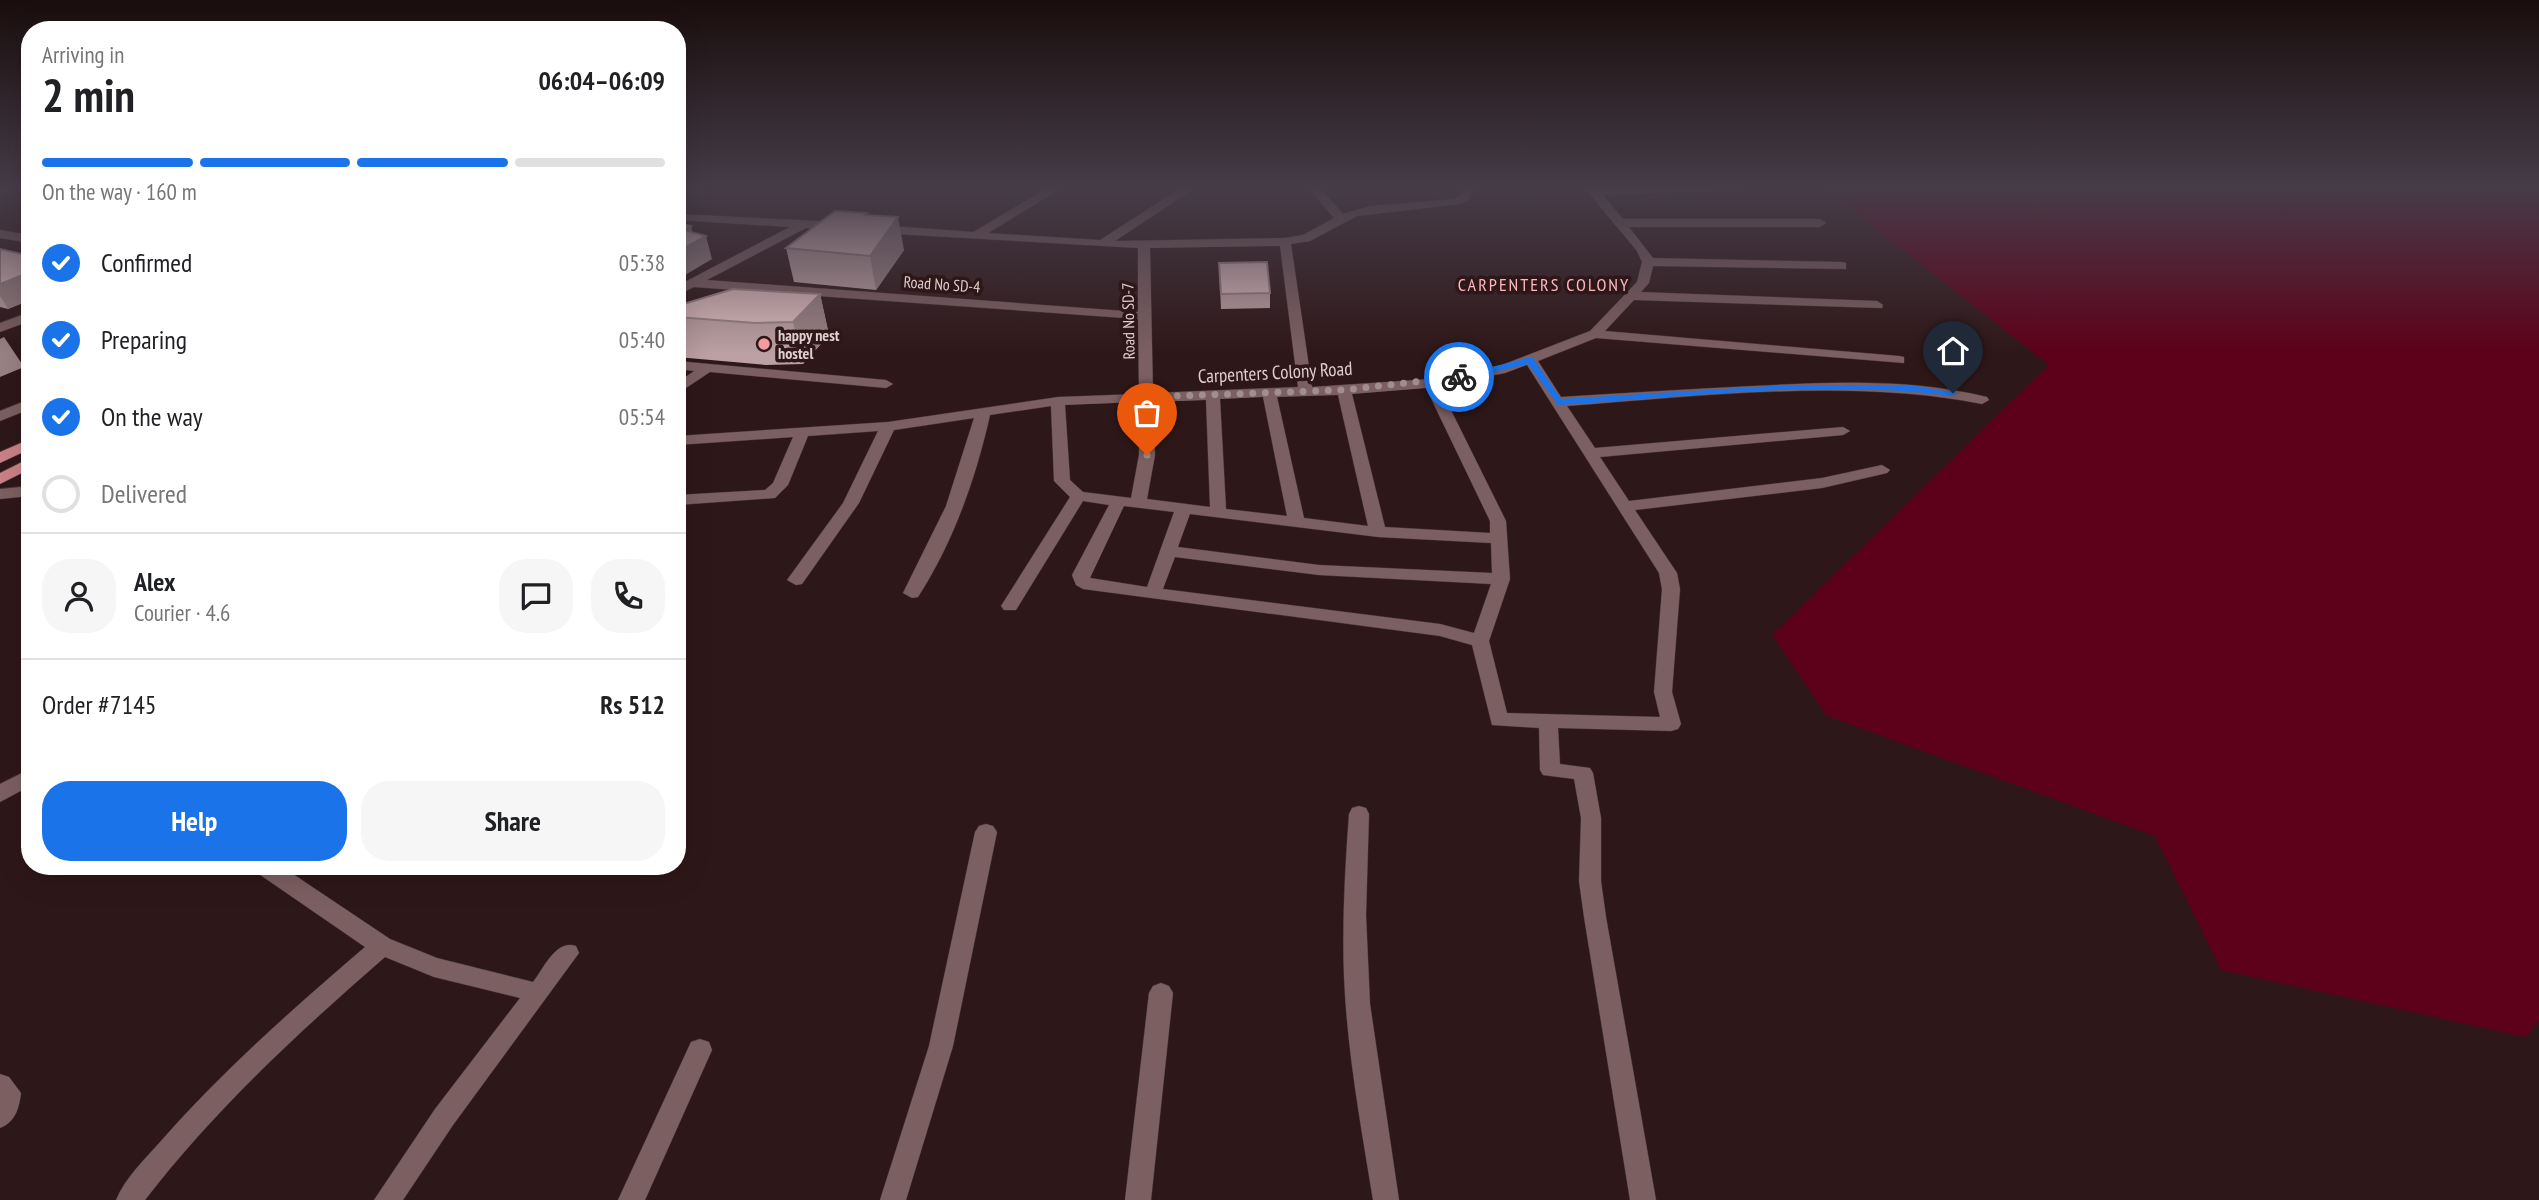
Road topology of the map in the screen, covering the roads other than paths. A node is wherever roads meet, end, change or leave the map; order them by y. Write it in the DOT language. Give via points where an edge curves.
graph roads {
  1 [pos="770,242"];
  2 [pos="1077,242"];
  3 [pos="1105,242"];
  4 [pos="1285,242"];
  5 [pos="1637,242"];
  6 [pos="1102,244"];
  7 [pos="1144,245"];
  8 [pos="1648,262"];
  9 [pos="1842,266"];
  10 [pos="693,283"];
  11 [pos="686,286"];
  12 [pos="1632,296"];
  13 [pos="1877,305"];
  14 [pos="1146,316"];
  15 [pos="21,320"];
  16 [pos="0,328"];
  17 [pos="1595,334"];
  18 [pos="1530,360"];
  19 [pos="1899,360"];
  20 [pos="686,366"];
  21 [pos="707,368"];
  22 [pos="686,383"];
  23 [pos="886,383"];
  24 [pos="1431,383"];
  25 [pos="1344,390"];
  26 [pos="1306,392"];
  27 [pos="1269,394"];
  28 [pos="1213,396"];
  29 [pos="1147,397"];
  30 [pos="1982,400"];
  31 [pos="1058,401"];
  32 [pos="1558,402"];
  33 [pos="21,407"];
  34 [pos="983,412"];
  35 [pos="0,417"];
  36 [pos="888,426"];
  37 [pos="1843,431"];
  38 [pos="802,433"];
  39 [pos="686,440"];
  40 [pos="21,448"];
  41 [pos="1591,453"];
  42 [pos="0,458"];
  43 [pos="21,468"];
  44 [pos="1882,470"];
  45 [pos="0,479"];
  46 [pos="21,492"];
  47 [pos="0,494"];
  48 [pos="1078,496"];
  49 [pos="686,500"];
  50 [pos="1118,503"];
  51 [pos="1138,505"];
  52 [pos="1625,506"];
  53 [pos="1183,510"];
  54 [pos="1218,514"];
  55 [pos="1297,523"];
  56 [pos="1378,532"];
  57 [pos="1500,538"];
  58 [pos="1168,551"];
  59 [pos="1501,579"];
  60 [pos="796,580"];
  61 [pos="912,593"];
  62 [pos="1153,594"];
  63 [pos="1010,606"];
  64 [pos="1480,641"];
  65 [pos="1548,721"];
  66 [pos="21,781"];
  67 [pos="0,794"];
  68 [pos="1359,814"];
  69 [pos="986,832"];
  70 [pos="277,875"];
  71 [pos="382,946"];
  72 [pos="568,953"];
  73 [pos="538,993"];
  74 [pos="1161,993"];
  75 [pos="700,1050"];
  76 [pos="0,1086"];
  77 [pos="0,1116"];
  78 [pos="129,1200"];
  79 [pos="387,1200"];
  80 [pos="631,1200"];
  81 [pos="893,1200"];
  82 [pos="1138,1200"];
  83 [pos="1386,1200"];
  84 [pos="1643,1200"];
  1 -- 10 [label="street"];
  2 -- 6 [label="street"];
  3 -- 6 [label="street"];
  4 -- 7 [label="street"];
  4 -- 26 [label="street"];
  5 -- 8 [label="street"];
  6 -- 7 [label="street"];
  7 -- 14 [label="street, Road No SD-7"];
  8 -- 9 [label="street"];
  8 -- 12 [label="street, Carpenters Colony Road" via="1643,283"];
  10 -- 11 [label="street"];
  10 -- 14 [label="street, Road No SD-4"];
  12 -- 13 [label="street"];
  12 -- 17 [label="street, Carpenters Colony Road"];
  14 -- 29 [label="street, Road No SD-7"];
  15 -- 16 [label="street"];
  17 -- 18 [label="street, Carpenters Colony Road"];
  17 -- 19 [label="street"];
  18 -- 24 [label="street, Carpenters Colony Road"];
  18 -- 32 [label="street"];
  20 -- 21 [label="street"];
  21 -- 22 [label="street"];
  21 -- 23 [label="street"];
  24 -- 25 [label="street, Carpenters Colony Road"];
  24 -- 57 [label="street" via="1498,521"];
  25 -- 26 [label="street, Carpenters Colony Road"];
  25 -- 56 [label="street"];
  26 -- 27 [label="street, Carpenters Colony Road"];
  27 -- 28 [label="street, Carpenters Colony Road"];
  27 -- 55 [label="street"];
  28 -- 29 [label="street, Carpenters Colony Road"];
  28 -- 54 [label="street"];
  29 -- 31 [label="street, Carpenters Colony Road"];
  29 -- 51 [label="street, Road No SD-7" via="1147,455"];
  30 -- 32 [label="street" via="1931,389 1849,387"];
  31 -- 34 [label="street, Carpenters Colony Road"];
  31 -- 48 [label="street" via="1062,481"];
  32 -- 41 [label="street"];
  33 -- 35 [label="street"];
  34 -- 36 [label="street, Carpenters Colony Road"];
  34 -- 61 [label="street" via="959,495"];
  36 -- 38 [label="street, Carpenters Colony Road"];
  36 -- 60 [label="street" via="851,503"];
  37 -- 41 [label="street"];
  38 -- 39 [label="street, Carpenters Colony Road"];
  38 -- 49 [label="street" via="780,485 769,495"];
  40 -- 42 [label="main road"];
  41 -- 52 [label="street"];
  43 -- 45 [label="main road"];
  44 -- 52 [label="street" via="1822,483"];
  46 -- 47 [label="street"];
  48 -- 50 [label="street"];
  48 -- 63 [label="street"];
  50 -- 51 [label="street"];
  50 -- 62 [label="street" via="1082,581"];
  51 -- 53 [label="street"];
  52 -- 65 [label="street" via="1671,581 1663,692 1671,724"];
  53 -- 54 [label="street"];
  53 -- 58 [label="street"];
  54 -- 55 [label="street"];
  55 -- 56 [label="street"];
  56 -- 57 [label="street"];
  57 -- 59 [label="street"];
  58 -- 59 [label="street" via="1319,569"];
  58 -- 62 [label="street"];
  59 -- 64 [label="street"];
  62 -- 64 [label="street" via="1427,628"];
  64 -- 65 [label="street" via="1499,720"];
  65 -- 84 [label="street" via="1550,770 1583,773 1591,818 1590,881 1595,917"];
  66 -- 67 [label="street"];
  68 -- 83 [label="street" via="1354,894 1356,977 1365,1073"];
  69 -- 81 [label="street" via="941,1046"];
  70 -- 71 [label="street"];
  71 -- 73 [label="street" via="434,967"];
  71 -- 78 [label="street" via="284,1029 218,1093"];
  72 -- 73 [label="street"];
  73 -- 79 [label="street"];
  74 -- 82 [label="street"];
  75 -- 80 [label="street"];
  76 -- 77 [label="street" via="8,1093"];
}
